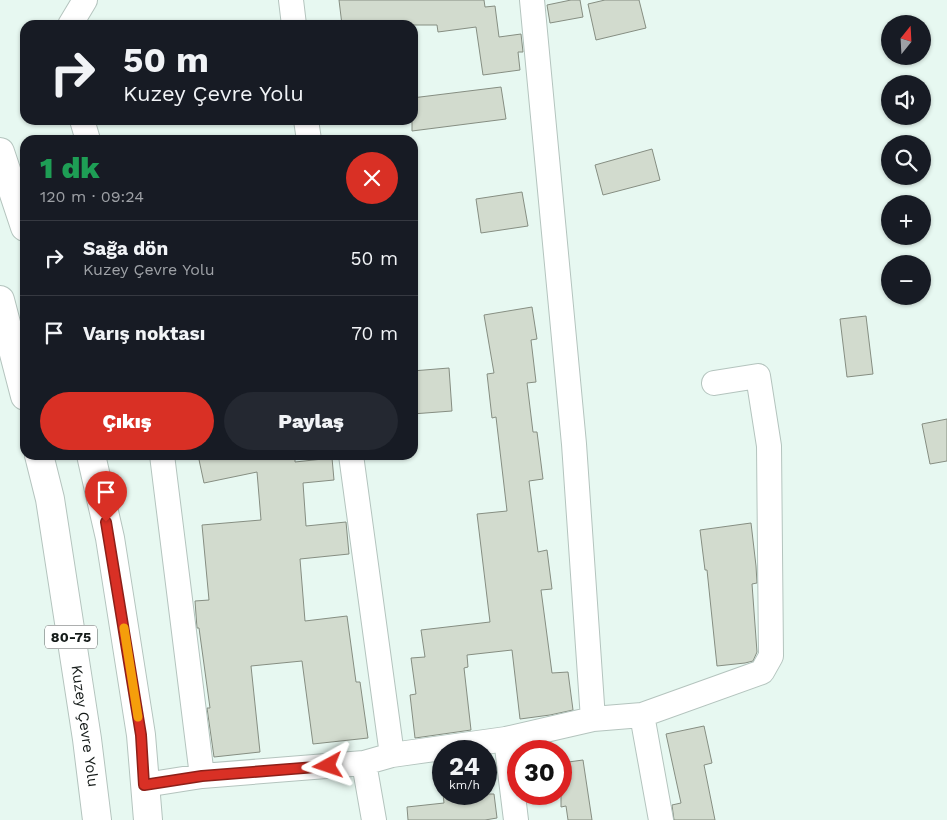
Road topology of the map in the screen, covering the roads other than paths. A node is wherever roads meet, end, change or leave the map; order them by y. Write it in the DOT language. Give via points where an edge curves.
graph roads {
  1 [pos="86,0"];
  2 [pos="290,0"];
  3 [pos="532,0"];
  4 [pos="73,20"];
  5 [pos="293,20"];
  6 [pos="0,152"];
  7 [pos="20,212"];
  8 [pos="0,300"];
  9 [pos="20,377"];
  10 [pos="714,384"];
  11 [pos="40,460"];
  12 [pos="92,460"];
  13 [pos="163,460"];
  14 [pos="352,460"];
  15 [pos="642,715"];
  16 [pos="593,719"];
  17 [pos="506,740"];
  18 [pos="392,755"];
  19 [pos="364,763"];
  20 [pos="202,776"];
  21 [pos="144,785"];
  22 [pos="97,820"];
  23 [pos="148,820"];
  24 [pos="374,820"];
  25 [pos="516,820"];
  26 [pos="661,820"];
  1 -- 4 [label="street"];
  2 -- 5 [label="street"];
  3 -- 16 [label="street" via="574,444"];
  6 -- 7 [label="highway"];
  8 -- 9 [label="highway"];
  10 -- 15 [label="street" via="758,376 769,446 771,656 762,672"];
  11 -- 22 [label="highway, Kuzey Çevre Yolu / 80-75" via="50,498"];
  12 -- 21 [label="highway" via="110,538 141,735"];
  13 -- 20 [label="street"];
  14 -- 18 [label="street"];
  15 -- 16 [label="street"];
  15 -- 26 [label="street"];
  16 -- 17 [label="street"];
  17 -- 18 [label="street"];
  17 -- 25 [label="street"];
  18 -- 19 [label="street"];
  19 -- 20 [label="street"];
  19 -- 24 [label="street"];
  20 -- 21 [label="street"];
  21 -- 23 [label="highway"];
}
